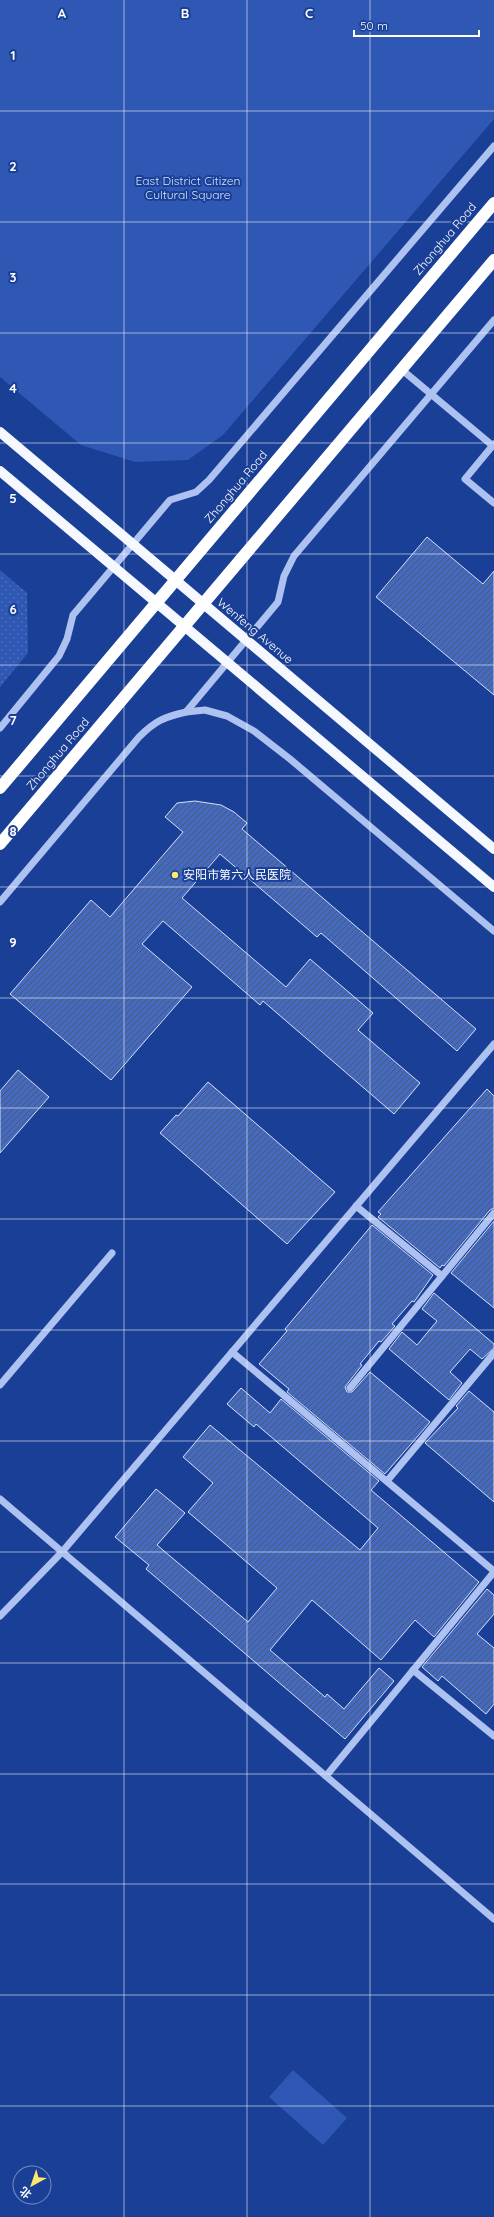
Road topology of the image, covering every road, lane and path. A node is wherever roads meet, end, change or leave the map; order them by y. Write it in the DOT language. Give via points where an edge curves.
graph roads {
  1 [pos="494,146"];
  2 [pos="494,203"];
  3 [pos="494,260"];
  4 [pos="494,320"];
  5 [pos="402,369"];
  6 [pos="431,394"];
  7 [pos="0,432"];
  8 [pos="494,445"];
  9 [pos="0,471"];
  10 [pos="494,503"];
  11 [pos="133,544"];
  12 [pos="114,567"];
  13 [pos="176,580"];
  14 [pos="157,603"];
  15 [pos="204,604"];
  16 [pos="184,626"];
  17 [pos="246,640"];
  18 [pos="227,663"];
  19 [pos="186,712"];
  20 [pos="0,728"];
  21 [pos="0,788"];
  22 [pos="0,844"];
  23 [pos="494,849"];
  24 [pos="494,887"];
  25 [pos="0,902"];
  26 [pos="494,931"];
  27 [pos="494,1044"];
  28 [pos="356,1206"];
  29 [pos="494,1213"];
  30 [pos="112,1253"];
  31 [pos="442,1276"];
  32 [pos="232,1352"];
  33 [pos="494,1353"];
  34 [pos="0,1385"];
  35 [pos="350,1388"];
  36 [pos="387,1482"];
  37 [pos="0,1498"];
  38 [pos="62,1552"];
  39 [pos="494,1571"];
  40 [pos="0,1616"];
  41 [pos="413,1670"];
  42 [pos="494,1736"];
  43 [pos="326,1776"];
  44 [pos="494,1919"];
  1 -- 11 [label="street" via="210,480 196,492 170,500"];
  2 -- 13 [label="highway, Zhonghua Road"];
  3 -- 5 [label="highway, Zhonghua Road"];
  4 -- 6 [label="street"];
  5 -- 6 [label="street"];
  5 -- 15 [label="highway, Zhonghua Road"];
  6 -- 8 [label="street"];
  6 -- 17 [label="street" via="294,556 284,576 278,602"];
  7 -- 11 [label="main road, Wenfeng Avenue"];
  8 -- 10 [label="street" via="465,479"];
  9 -- 12 [label="main road"];
  11 -- 12 [label="street"];
  11 -- 13 [label="main road, Wenfeng Avenue"];
  12 -- 14 [label="main road"];
  12 -- 20 [label="street" via="73,615 67,639 59,656"];
  13 -- 14 [label="highway, Zhonghua Road"];
  13 -- 15 [label="main road, Wenfeng Avenue"];
  14 -- 16 [label="main road"];
  14 -- 21 [label="highway, Zhonghua Road"];
  15 -- 16 [label="highway, Zhonghua Road"];
  15 -- 17 [label="main road, Wenfeng Avenue"];
  16 -- 18 [label="main road"];
  16 -- 22 [label="highway, Zhonghua Road"];
  17 -- 18 [label="street"];
  17 -- 23 [label="main road, Wenfeng Avenue"];
  18 -- 19 [label="street"];
  18 -- 24 [label="main road"];
  19 -- 25 [label="street" via="164,717 139,737"];
  19 -- 26 [label="street" via="205,710 227,716 254,731"];
  27 -- 28 [label="street"];
  28 -- 31 [label="street"];
  28 -- 32 [label="street"];
  29 -- 31 [label="street"];
  30 -- 34 [label="street"];
  31 -- 35 [label="street"];
  32 -- 36 [label="street"];
  32 -- 38 [label="street"];
  33 -- 36 [label="street"];
  36 -- 39 [label="street"];
  37 -- 38 [label="street"];
  38 -- 40 [label="street"];
  38 -- 43 [label="street"];
  39 -- 41 [label="street"];
  41 -- 42 [label="street"];
  41 -- 43 [label="street"];
  43 -- 44 [label="street"];
}
